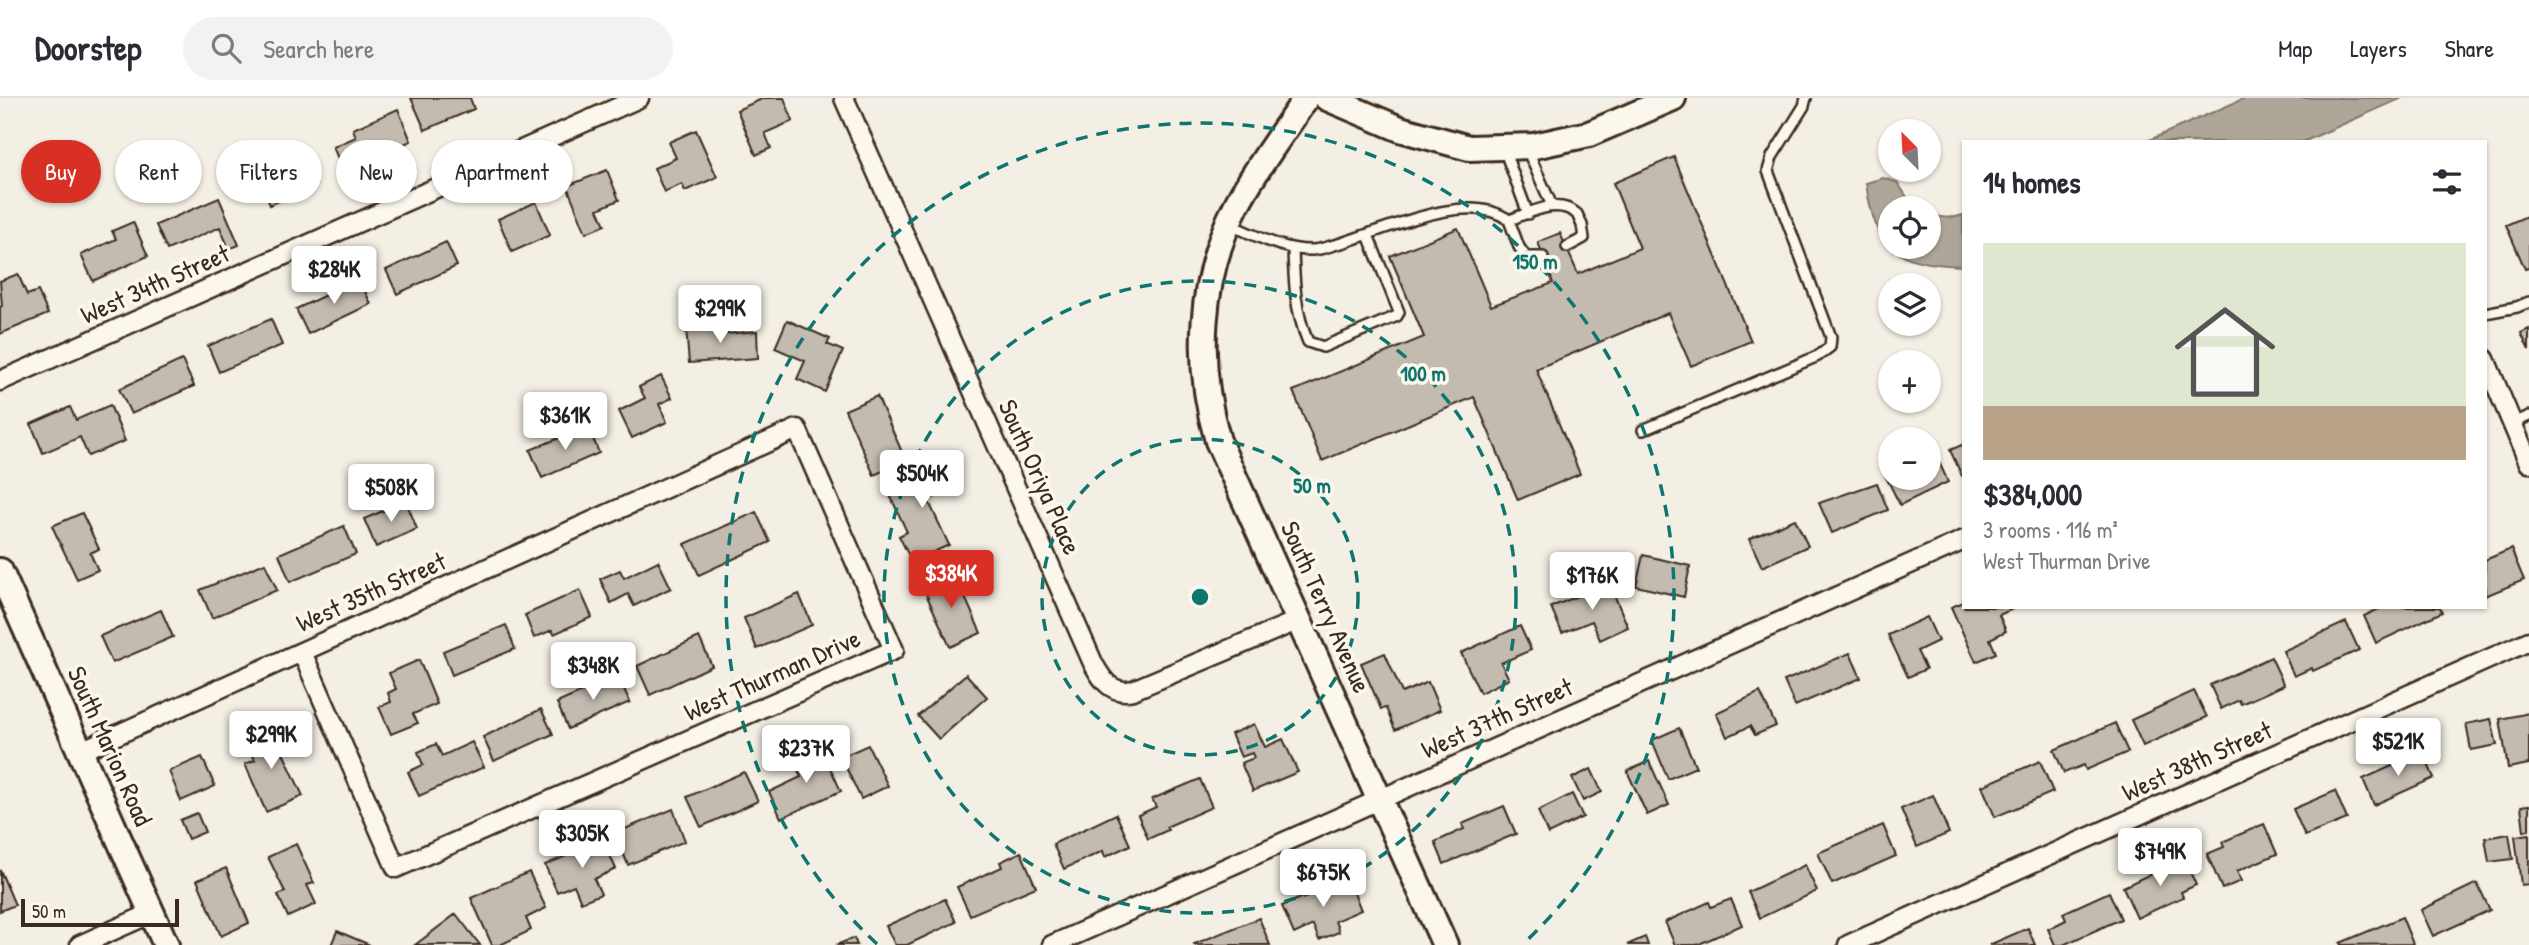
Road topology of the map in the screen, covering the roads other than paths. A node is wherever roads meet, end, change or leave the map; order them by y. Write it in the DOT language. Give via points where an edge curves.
graph roads {
  1 [pos="639,98"];
  2 [pos="844,98"];
  3 [pos="1306,98"];
  4 [pos="1327,98"];
  5 [pos="1673,98"];
  6 [pos="1806,98"];
  7 [pos="1514,147"];
  8 [pos="1552,206"];
  9 [pos="1528,214"];
  10 [pos="1509,220"];
  11 [pos="1228,224"];
  12 [pos="1368,235"];
  13 [pos="1567,247"];
  14 [pos="1293,249"];
  15 [pos="1543,257"];
  16 [pos="2529,302"];
  17 [pos="2487,313"];
  18 [pos="2487,362"];
  19 [pos="0,382"];
  20 [pos="2521,420"];
  21 [pos="797,429"];
  22 [pos="1643,430"];
  23 [pos="2529,463"];
  24 [pos="1962,541"];
  25 [pos="0,571"];
  26 [pos="1299,620"];
  27 [pos="2529,641"];
  28 [pos="302,652"];
  29 [pos="80,751"];
  30 [pos="1380,798"];
  31 [pos="152,913"];
  32 [pos="80,945"];
  33 [pos="166,945"];
  34 [pos="1052,945"];
  35 [pos="1445,945"];
  36 [pos="1848,945"];
  1 -- 19 [label="street, West 34th Street"];
  2 -- 26 [label="street, South Oriya Place" via="1104,682 1117,691 1133,690"];
  3 -- 11 [label="street, South Terry Avenue"];
  4 -- 7 [label="street" via="1400,129 1469,148"];
  5 -- 7 [label="street" via="1589,134"];
  6 -- 22 [label="lane" via="1768,171 1831,337 1830,347"];
  7 -- 8 [label="lane"];
  7 -- 9 [label="lane"];
  8 -- 9 [label="lane"];
  8 -- 13 [label="lane" via="1572,210 1582,225 1584,238"];
  9 -- 10 [label="lane"];
  10 -- 12 [label="lane" via="1471,207"];
  10 -- 15 [label="lane" via="1523,254 1529,259"];
  11 -- 14 [label="lane"];
  11 -- 26 [label="street, South Terry Avenue" via="1204,316 1209,412"];
  12 -- 14 [label="lane" via="1314,250"];
  12 -- 14 [label="lane" via="1399,312 1323,347 1308,342 1300,322"];
  16 -- 17 [label="lane"];
  18 -- 20 [label="street"];
  20 -- 23 [label="street"];
  21 -- 28 [label="street, West 35th Street"];
  21 -- 28 [label="street, West Thurman Drive" via="894,650 396,868"];
  24 -- 30 [label="street, West 37th Street"];
  25 -- 29 [label="street, South Marion Road"];
  26 -- 30 [label="street, South Terry Avenue"];
  27 -- 36 [label="street, West 38th Street"];
  28 -- 29 [label="street, West 35th Street"];
  29 -- 31 [label="street, South Marion Road"];
  30 -- 34 [label="street, West 37th Street"];
  30 -- 35 [label="street, South Terry Avenue"];
  31 -- 32 [label="street"];
  31 -- 33 [label="street, South Marion Road"];
}
